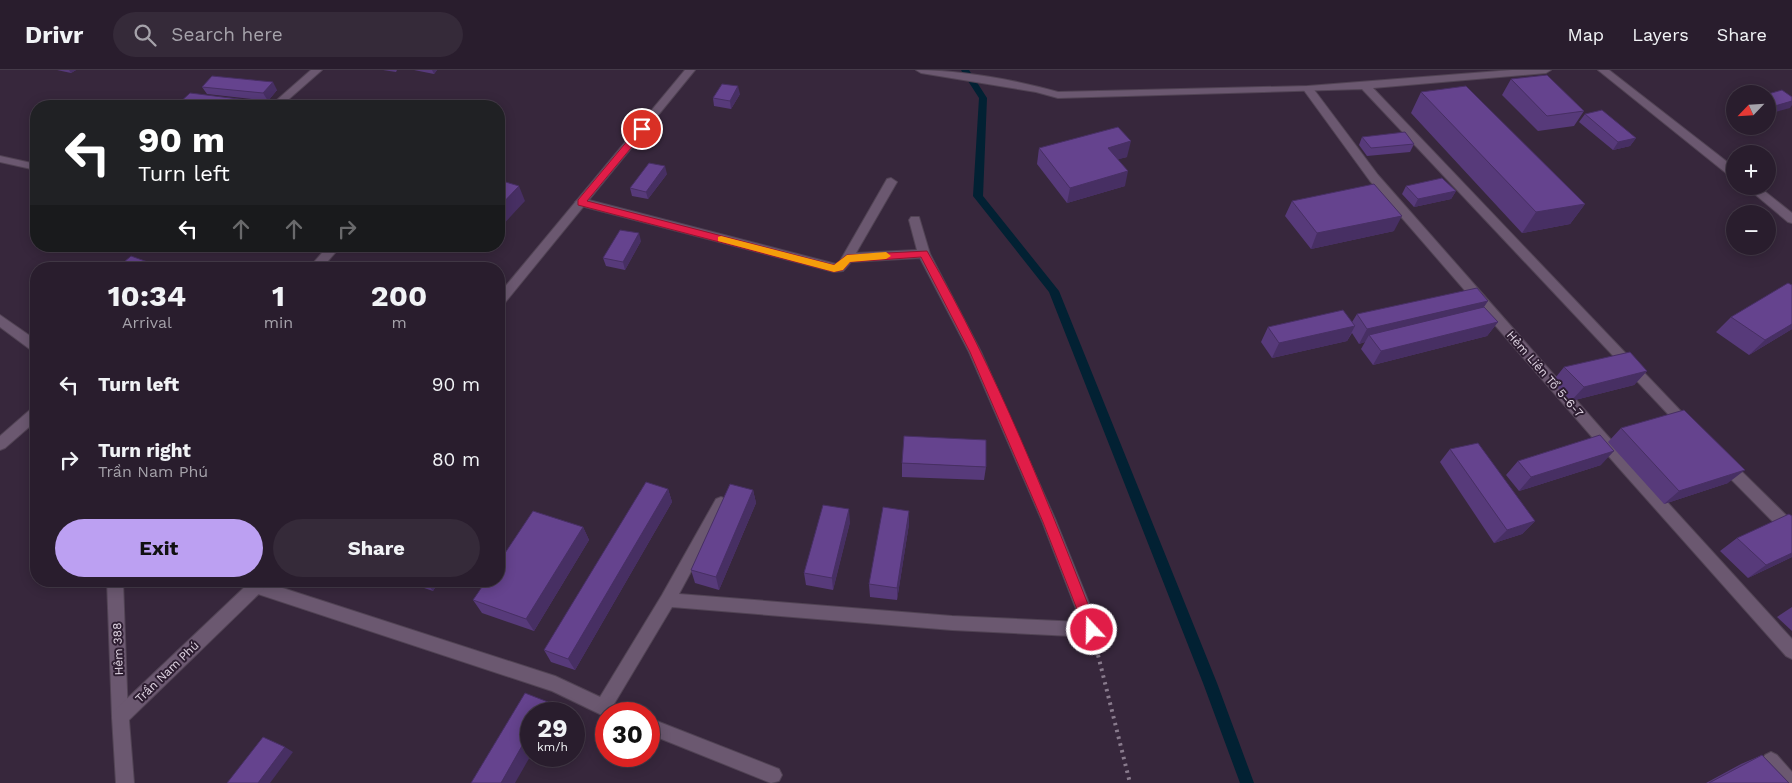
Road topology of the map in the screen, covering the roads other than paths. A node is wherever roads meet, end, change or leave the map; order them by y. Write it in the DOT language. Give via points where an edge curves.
graph roads {
  1 [pos="317,70"];
  2 [pos="690,70"];
  3 [pos="922,70"];
  4 [pos="1546,70"];
  5 [pos="1603,70"];
  6 [pos="1365,86"];
  7 [pos="1308,89"];
  8 [pos="283,100"];
  9 [pos="0,159"];
  10 [pos="30,166"];
  11 [pos="1726,167"];
  12 [pos="891,182"];
  13 [pos="1761,195"];
  14 [pos="581,202"];
  15 [pos="1792,219"];
  16 [pos="915,220"];
  17 [pos="330,252"];
  18 [pos="924,254"];
  19 [pos="847,258"];
  20 [pos="320,262"];
  21 [pos="505,295"];
  22 [pos="0,320"];
  23 [pos="30,342"];
  24 [pos="30,419"];
  25 [pos="1696,435"];
  26 [pos="0,444"];
  27 [pos="1717,456"];
  28 [pos="721,503"];
  29 [pos="1792,531"];
  30 [pos="115,587"];
  31 [pos="256,587"];
  32 [pos="268,587"];
  33 [pos="668,600"];
  34 [pos="1792,651"];
  35 [pos="606,702"];
  36 [pos="595,704"];
  37 [pos="120,717"];
  38 [pos="660,730"];
  39 [pos="1771,761"];
  40 [pos="772,775"];
  41 [pos="126,783"];
  42 [pos="1790,783"];
  1 -- 8 [label="street"];
  2 -- 14 [label="street"];
  3 -- 7 [label="street" via="1058,95"];
  4 -- 6 [label="street"];
  5 -- 11 [label="street"];
  6 -- 7 [label="street"];
  6 -- 25 [label="street"];
  7 -- 34 [label="street, Hẻm Liên Tổ 5-6-7" via="1374,178"];
  9 -- 10 [label="street"];
  12 -- 19 [label="street"];
  13 -- 15 [label="street"];
  14 -- 19 [label="street" via="834,268 839,268"];
  14 -- 21 [label="street"];
  16 -- 18 [label="street"];
  17 -- 20 [label="street"];
  18 -- 19 [label="street"];
  18 -- 33 [label="street" via="976,352 1092,630 952,623"];
  22 -- 23 [label="street"];
  24 -- 26 [label="street"];
  27 -- 29 [label="street"];
  28 -- 33 [label="street"];
  30 -- 37 [label="street, Hẻm 388"];
  31 -- 37 [label="street, Trần Nam Phú"];
  32 -- 36 [label="street" via="555,684"];
  33 -- 35 [label="street"];
  37 -- 41 [label="street"];
  38 -- 40 [label="street"];
  39 -- 42 [label="street"];
}
